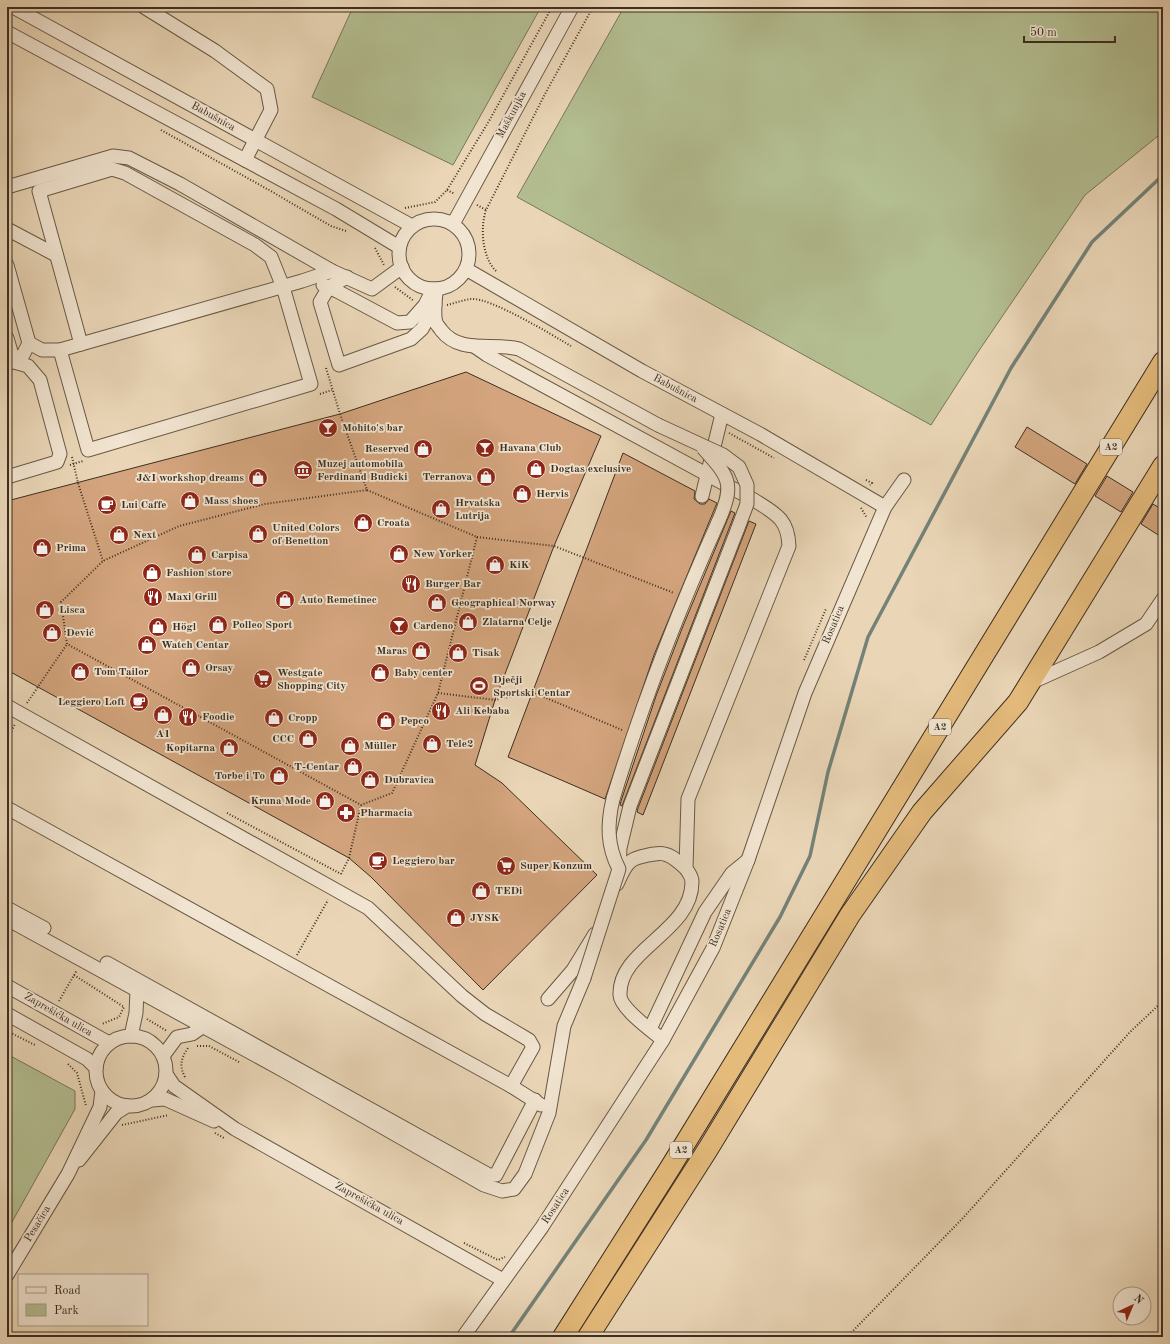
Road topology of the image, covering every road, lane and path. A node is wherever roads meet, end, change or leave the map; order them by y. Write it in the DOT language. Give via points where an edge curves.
graph roads {
  1 [pos="13,7"];
  2 [pos="144,7"];
  3 [pos="552,7"];
  4 [pos="572,7"];
  5 [pos="593,7"];
  6 [pos="7,32"];
  7 [pos="158,129"];
  8 [pos="256,140"];
  9 [pos="245,160"];
  10 [pos="7,187"];
  11 [pos="401,208"];
  12 [pos="453,224"];
  13 [pos="412,226"];
  14 [pos="7,229"];
  15 [pos="352,234"];
  16 [pos="374,244"];
  17 [pos="399,247"];
  18 [pos="56,255"];
  19 [pos="7,265"];
  20 [pos="385,267"];
  21 [pos="402,267"];
  22 [pos="466,269"];
  23 [pos="332,270"];
  24 [pos="498,273"];
  25 [pos="347,277"];
  26 [pos="302,281"];
  27 [pos="393,286"];
  28 [pos="283,287"];
  29 [pos="329,287"];
  30 [pos="434,289"];
  31 [pos="484,301"];
  32 [pos="417,303"];
  33 [pos="440,305"];
  34 [pos="7,338"];
  35 [pos="29,343"];
  36 [pos="81,344"];
  37 [pos="474,346"];
  38 [pos="60,350"];
  39 [pos="324,361"];
  40 [pos="1163,362"];
  41 [pos="10,363"];
  42 [pos="722,414"];
  43 [pos="699,443"];
  44 [pos="1163,466"];
  45 [pos="706,474"];
  46 [pos="7,477"];
  47 [pos="904,480"];
  48 [pos="367,490"];
  49 [pos="702,496"];
  50 [pos="885,507"];
  51 [pos="477,537"];
  52 [pos="685,597"];
  53 [pos="1163,600"];
  54 [pos="67,644"];
  55 [pos="1030,683"];
  56 [pos="438,693"];
  57 [pos="7,706"];
  58 [pos="21,714"];
  59 [pos="633,734"];
  60 [pos="7,739"];
  61 [pos="7,808"];
  62 [pos="748,860"];
  63 [pos="686,868"];
  64 [pos="619,869"];
  65 [pos="7,908"];
  66 [pos="7,919"];
  67 [pos="82,959"];
  68 [pos="74,975"];
  69 [pos="7,986"];
  70 [pos="137,991"];
  71 [pos="548,999"];
  72 [pos="1163,1001"];
  73 [pos="57,1004"];
  74 [pos="124,1007"];
  75 [pos="7,1014"];
  76 [pos="146,1019"];
  77 [pos="202,1027"];
  78 [pos="650,1029"];
  79 [pos="7,1031"];
  80 [pos="167,1031"];
  81 [pos="131,1036"];
  82 [pos="663,1040"];
  83 [pos="109,1043"];
  84 [pos="39,1046"];
  85 [pos="189,1046"];
  86 [pos="196,1046"];
  87 [pos="163,1056"];
  88 [pos="65,1060"];
  89 [pos="245,1065"];
  90 [pos="96,1068"];
  91 [pos="166,1074"];
  92 [pos="187,1081"];
  93 [pos="511,1086"];
  94 [pos="102,1091"];
  95 [pos="152,1100"];
  96 [pos="535,1100"];
  97 [pos="127,1106"];
  98 [pos="86,1110"];
  99 [pos="549,1113"];
  100 [pos="172,1114"];
  101 [pos="116,1128"];
  102 [pos="235,1129"];
  103 [pos="68,1174"];
  104 [pos="463,1242"];
  105 [pos="498,1260"];
  106 [pos="7,1275"];
  107 [pos="502,1280"];
  108 [pos="463,1337"];
  109 [pos="563,1337"];
  110 [pos="588,1337"];
  111 [pos="847,1337"];
  1 -- 8 [label="street, Babušnica"];
  2 -- 8 [label="street" via="215,51 267,89 271,110"];
  3 -- 11 [label="path" via="489,121 447,190 438,199 426,205"];
  4 -- 12 [label="street, Maškunjka"];
  5 -- 24 [label="path" via="486,210 482,226 484,238 491,266"];
  6 -- 9 [label="street, Babušnica"];
  7 -- 15 [label="path" via="331,226"];
  8 -- 9 [label="street"];
  8 -- 13 [label="street, Babušnica"];
  9 -- 17 [label="street, Babušnica" via="336,209"];
  10 -- 23 [label="street" via="113,156 129,158"];
  12 -- 13 [label="street" via="432,218"];
  12 -- 22 [label="street" via="461,231 469,249"];
  13 -- 17 [label="street"];
  14 -- 18 [label="street"];
  16 -- 20 [label="path"];
  17 -- 21 [label="street"];
  18 -- 28 [label="street" via="39,191 112,169 125,173 255,245 271,257"];
  18 -- 36 [label="street"];
  19 -- 35 [label="street"];
  21 -- 25 [label="street" via="372,289"];
  21 -- 30 [label="street" via="414,283"];
  22 -- 30 [label="street" via="453,283"];
  22 -- 42 [label="street, Babušnica" via="642,371"];
  23 -- 25 [label="street"];
  23 -- 26 [label="street"];
  25 -- 29 [label="street"];
  26 -- 28 [label="street"];
  26 -- 29 [label="street"];
  27 -- 32 [label="path"];
  28 -- 36 [label="street"];
  28 -- 38 [label="street" via="311,384 88,450"];
  29 -- 30 [label="street" via="397,323 410,322 425,305"];
  29 -- 33 [label="street" via="320,302 339,364 411,339"];
  30 -- 33 [label="street"];
  31 -- 33 [label="path" via="472,299"];
  33 -- 37 [label="street" via="436,323 445,335 461,345"];
  34 -- 41 [label="street"];
  35 -- 38 [label="street" via="42,350"];
  35 -- 41 [label="street" via="23,355"];
  36 -- 38 [label="street"];
  37 -- 43 [label="street, bridge" via="506,345 519,349 658,425"];
  37 -- 45 [label="street"];
  39 -- 48 [label="path"];
  40 -- 109 [label="highway, A2" via="670,1168"];
  41 -- 46 [label="street" via="28,366 40,380 60,454 57,462"];
  42 -- 45 [label="street"];
  42 -- 50 [label="street, Babušnica"];
  43 -- 52 [label="street, bridge" via="722,469 727,480 728,495"];
  43 -- 64 [label="street, bridge" via="723,455 739,467 747,485 747,504 630,806 620,848"];
  44 -- 55 [label="highway, A2"];
  45 -- 49 [label="street"];
  45 -- 63 [label="street" via="776,514 784,522 789,546 688,799"];
  47 -- 50 [label="street, Rosatica"];
  48 -- 51 [label="path"];
  48 -- 54 [label="path" via="265,504 179,526 103,561 61,602"];
  50 -- 62 [label="street, Rosatica" via="805,693"];
  51 -- 52 [label="path" via="554,546"];
  51 -- 56 [label="path"];
  52 -- 59 [label="street"];
  53 -- 55 [label="street" via="1146,624 1099,652"];
  54 -- 56 [label="path" via="361,805 392,793"];
  54 -- 58 [label="path"];
  55 -- 110 [label="highway, A2" via="1018,702 922,812 850,915 708,1148"];
  56 -- 59 [label="path" via="495,700 532,692"];
  57 -- 58 [label="street"];
  58 -- 60 [label="path"];
  58 -- 93 [label="street" via="368,908 462,996 485,1014 529,1040 532,1047"];
  59 -- 64 [label="street, bridge" via="608,820 612,856"];
  61 -- 93 [label="street"];
  62 -- 78 [label="street" via="732,873 705,912"];
  62 -- 82 [label="street, Rosatica" via="713,948"];
  63 -- 71 [label="street" via="663,853 631,861 620,876 604,920 573,970"];
  63 -- 78 [label="street" via="693,880 690,901 673,925 632,962 620,983 620,997 628,1010"];
  64 -- 99 [label="street, bridge" via="584,978 564,1026"];
  65 -- 96 [label="street" via="489,1175 496,1175"];
  66 -- 67 [label="street"];
  67 -- 68 [label="path"];
  67 -- 70 [label="street"];
  68 -- 73 [label="path"];
  68 -- 74 [label="path"];
  69 -- 83 [label="street, Zaprešićka ulica"];
  70 -- 77 [label="street"];
  70 -- 81 [label="street"];
  72 -- 111 [label="path" via="1130,1032 963,1218"];
  75 -- 90 [label="street" via="87,1059"];
  76 -- 80 [label="path"];
  77 -- 87 [label="street" via="192,1034 177,1037"];
  77 -- 99 [label="street" via="484,1185 502,1191 514,1189 525,1174"];
  78 -- 82 [label="street"];
  79 -- 84 [label="path" via="25,1042"];
  81 -- 83 [label="street"];
  81 -- 87 [label="street" via="151,1042"];
  82 -- 107 [label="street, Rosatica" via="542,1227"];
  83 -- 90 [label="street" via="98,1058"];
  85 -- 92 [label="path" via="182,1057 182,1070"];
  86 -- 89 [label="path" via="209,1046"];
  87 -- 91 [label="street"];
  88 -- 98 [label="path" via="77,1073"];
  90 -- 94 [label="street" via="96,1078"];
  91 -- 95 [label="street" via="164,1084"];
  91 -- 102 [label="street, Zaprešićka ulica" via="174,1086"];
  93 -- 96 [label="street"];
  94 -- 97 [label="street" via="114,1102"];
  94 -- 103 [label="street, Pesačica" via="100,1107"];
  95 -- 97 [label="street"];
  95 -- 102 [label="street, Zaprešićka ulica" via="165,1099"];
  96 -- 99 [label="street"];
  97 -- 103 [label="street, Pesačica" via="116,1112"];
  100 -- 101 [label="path"];
  102 -- 107 [label="street, Zaprešićka ulica"];
  103 -- 106 [label="street, Pesačica"];
  104 -- 105 [label="path"];
  107 -- 108 [label="street, Rosatica"];
}
